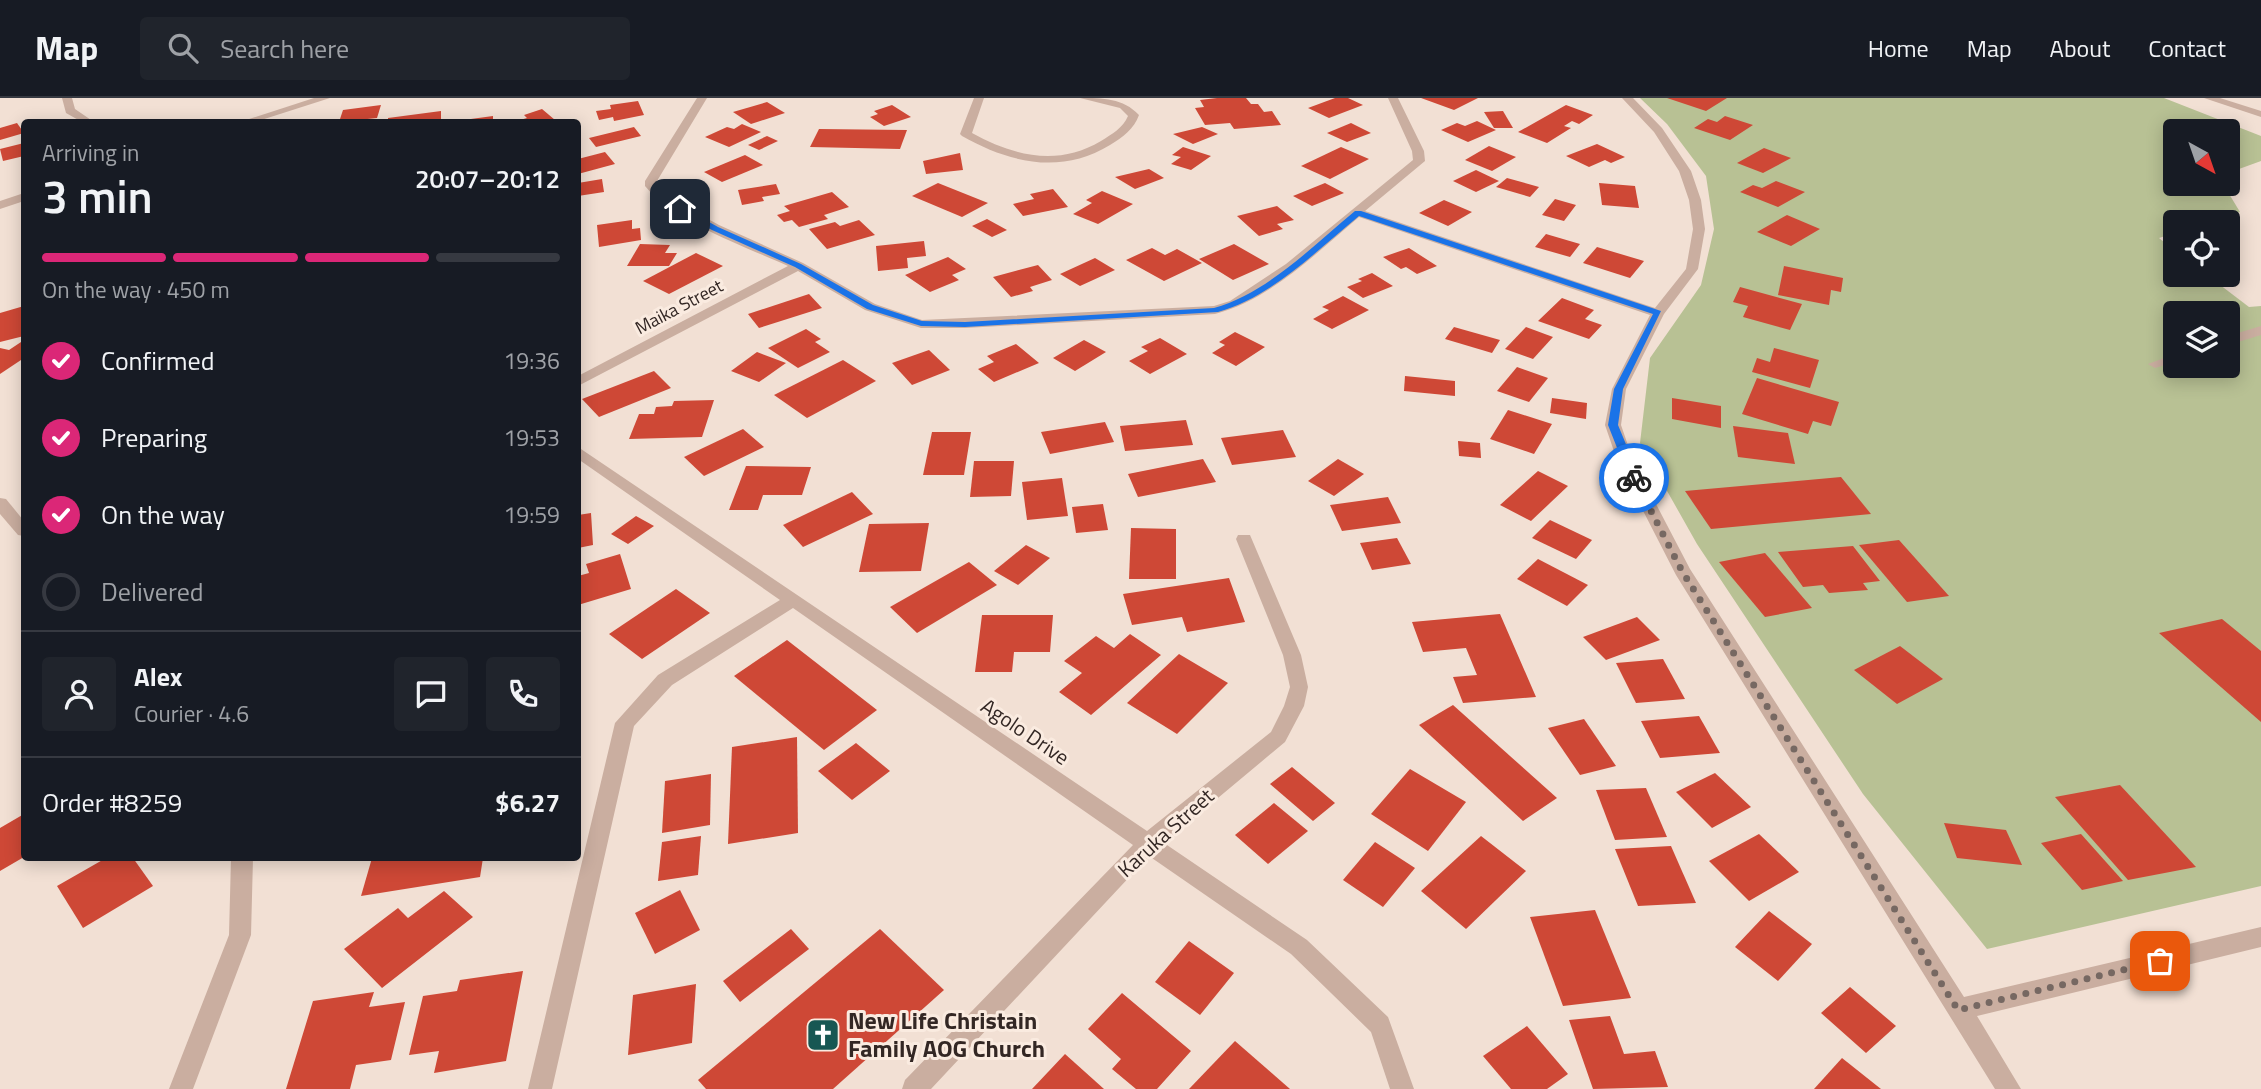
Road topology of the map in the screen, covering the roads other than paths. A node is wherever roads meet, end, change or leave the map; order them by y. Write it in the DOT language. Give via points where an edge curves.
graph roads {
  1 [pos="67,98"];
  2 [pos="325,98"];
  3 [pos="702,98"];
  4 [pos="979,98"];
  5 [pos="1085,98"];
  6 [pos="1393,98"];
  7 [pos="1628,98"];
  8 [pos="2209,98"];
  9 [pos="2247,98"];
  10 [pos="2261,103"];
  11 [pos="2261,114"];
  12 [pos="84,119"];
  13 [pos="255,119"];
  14 [pos="21,198"];
  15 [pos="0,205"];
  16 [pos="1358,213"];
  17 [pos="798,265"];
  18 [pos="1658,313"];
  19 [pos="2261,330"];
  20 [pos="2240,337"];
  21 [pos="2163,362"];
  22 [pos="2155,364"];
  23 [pos="581,380"];
  24 [pos="581,454"];
  25 [pos="0,503"];
  26 [pos="21,528"];
  27 [pos="1244,539"];
  28 [pos="793,600"];
  29 [pos="1148,843"];
  30 [pos="243,861"];
  31 [pos="2261,936"];
  32 [pos="1958,1010"];
  33 [pos="181,1089"];
  34 [pos="540,1089"];
  35 [pos="914,1089"];
  36 [pos="1402,1089"];
  37 [pos="2009,1089"];
  1 -- 12 [label="street" via="70,111"];
  2 -- 13 [label="street"];
  3 -- 17 [label="street" via="651,186 664,200 715,228"];
  4 -- 5 [label="street" via="967,134 1038,162 1059,162 1095,151 1130,126 1134,115 1124,105"];
  6 -- 16 [label="street" via="1419,161"];
  7 -- 18 [label="street" via="1685,171 1695,200 1699,229 1692,270"];
  8 -- 11 [label="street"];
  9 -- 10 [label="street"];
  14 -- 15 [label="street"];
  16 -- 17 [label="street" via="1250,296 1215,310 921,324 870,307"];
  16 -- 18 [label="street"];
  17 -- 23 [label="street, Maika Street"];
  18 -- 32 [label="street" via="1619,389 1613,425 1625,460 1682,571"];
  19 -- 20 [label="street"];
  21 -- 22 [label="street"];
  24 -- 28 [label="street, Agolo Drive"];
  25 -- 26 [label="street"];
  27 -- 29 [label="street, Karuka Street" via="1292,655 1299,687 1294,706 1278,737"];
  28 -- 29 [label="street, Agolo Drive"];
  28 -- 34 [label="street" via="665,680 625,723"];
  29 -- 35 [label="street, Karuka Street"];
  29 -- 36 [label="street, Agolo Drive" via="1299,947 1380,1026"];
  30 -- 33 [label="street" via="240,935"];
  31 -- 32 [label="street"];
  32 -- 37 [label="street"];
}
